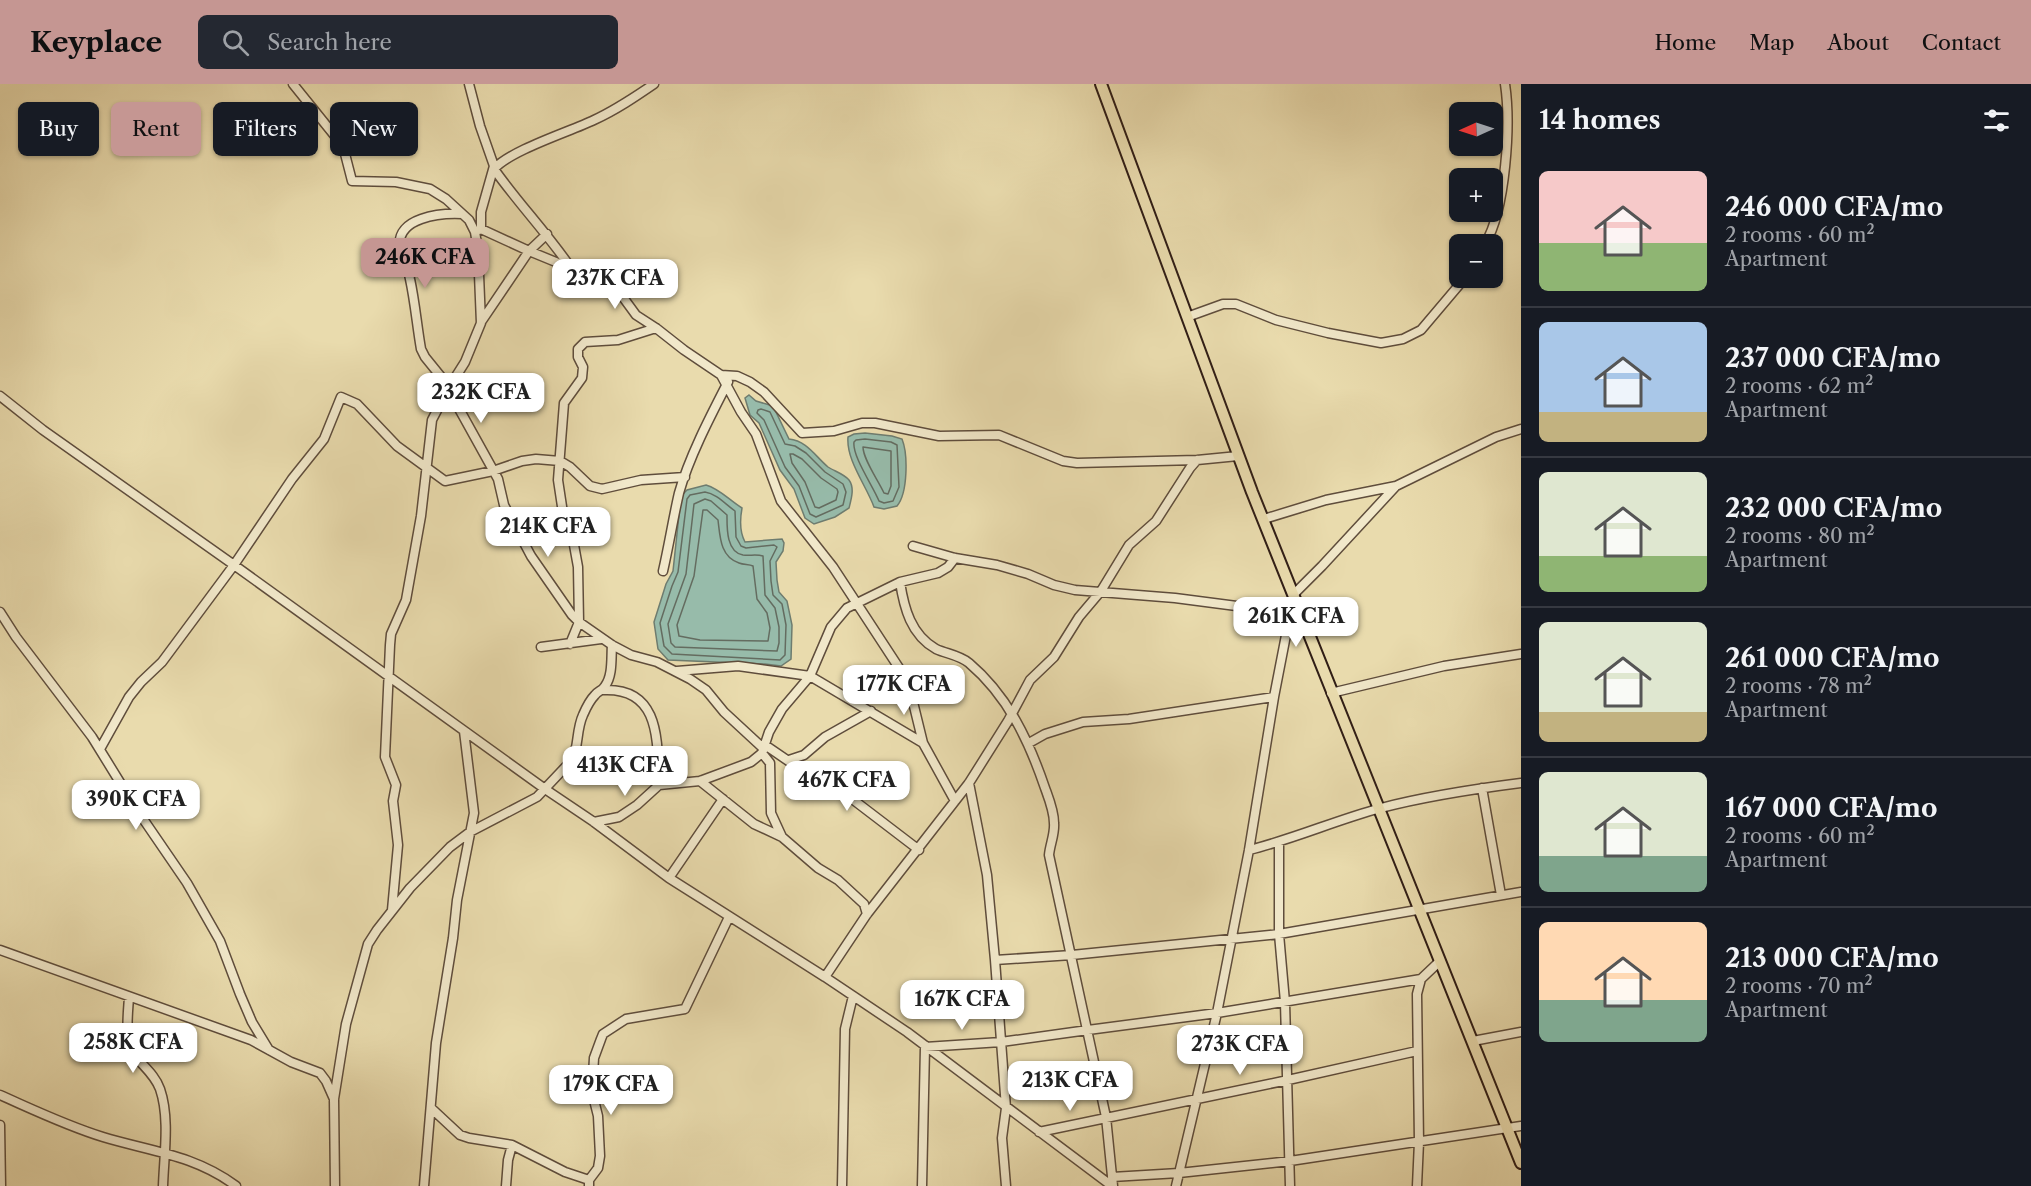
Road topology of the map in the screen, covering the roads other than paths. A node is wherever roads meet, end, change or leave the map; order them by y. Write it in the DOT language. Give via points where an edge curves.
graph roads {
  1 [pos="293,84"];
  2 [pos="469,84"];
  3 [pos="654,84"];
  4 [pos="1101,84"];
  5 [pos="1505,84"];
  6 [pos="494,169"];
  7 [pos="462,214"];
  8 [pos="478,230"];
  9 [pos="547,234"];
  10 [pos="1488,234"];
  11 [pos="529,251"];
  12 [pos="572,268"];
  13 [pos="1457,288"];
  14 [pos="1187,317"];
  15 [pos="481,323"];
  16 [pos="656,328"];
  17 [pos="721,375"];
  18 [pos="731,376"];
  19 [pos="727,385"];
  20 [pos="448,389"];
  21 [pos="0,396"];
  22 [pos="1521,429"];
  23 [pos="1238,456"];
  24 [pos="1197,460"];
  25 [pos="560,461"];
  26 [pos="426,469"];
  27 [pos="493,471"];
  28 [pos="685,477"];
  29 [pos="1396,486"];
  30 [pos="1264,519"];
  31 [pos="913,546"];
  32 [pos="955,558"];
  33 [pos="234,565"];
  34 [pos="663,571"];
  35 [pos="900,582"];
  36 [pos="1101,591"];
  37 [pos="1294,594"];
  38 [pos="856,603"];
  39 [pos="0,612"];
  40 [pos="1290,613"];
  41 [pos="579,622"];
  42 [pos="602,639"];
  43 [pos="570,644"];
  44 [pos="612,645"];
  45 [pos="541,647"];
  46 [pos="1521,654"];
  47 [pos="676,671"];
  48 [pos="810,676"];
  49 [pos="389,677"];
  50 [pos="603,690"];
  51 [pos="1331,693"];
  52 [pos="1274,697"];
  53 [pos="871,711"];
  54 [pos="1012,713"];
  55 [pos="464,731"];
  56 [pos="923,743"];
  57 [pos="1029,743"];
  58 [pos="100,749"];
  59 [pos="764,749"];
  60 [pos="789,760"];
  61 [pos="700,781"];
  62 [pos="969,783"];
  63 [pos="1521,783"];
  64 [pos="659,785"];
  65 [pos="1482,788"];
  66 [pos="545,789"];
  67 [pos="723,799"];
  68 [pos="955,801"];
  69 [pos="1378,808"];
  70 [pos="594,822"];
  71 [pos="470,832"];
  72 [pos="782,837"];
  73 [pos="1279,842"];
  74 [pos="919,850"];
  75 [pos="1249,850"];
  76 [pos="669,878"];
  77 [pos="1521,892"];
  78 [pos="1501,895"];
  79 [pos="393,910"];
  80 [pos="1420,910"];
  81 [pos="867,914"];
  82 [pos="729,917"];
  83 [pos="1280,934"];
  84 [pos="1231,939"];
  85 [pos="0,950"];
  86 [pos="1072,955"];
  87 [pos="995,960"];
  88 [pos="1440,961"];
  89 [pos="825,977"];
  90 [pos="1421,979"];
  91 [pos="853,996"];
  92 [pos="129,997"];
  93 [pos="1285,1002"];
  94 [pos="1217,1013"];
  95 [pos="1088,1030"];
  96 [pos="1521,1032"];
  97 [pos="1473,1041"];
  98 [pos="1001,1042"];
  99 [pos="925,1047"];
  100 [pos="268,1050"];
  101 [pos="1417,1051"];
  102 [pos="1288,1080"];
  103 [pos="0,1095"];
  104 [pos="1196,1098"];
  105 [pos="334,1099"];
  106 [pos="430,1108"];
  107 [pos="1006,1108"];
  108 [pos="1106,1117"];
  109 [pos="0,1125"];
  110 [pos="1521,1125"];
  111 [pos="1507,1127"];
  112 [pos="1039,1132"];
  113 [pos="1419,1142"];
  114 [pos="512,1145"];
  115 [pos="164,1151"];
  116 [pos="1290,1161"];
  117 [pos="1521,1163"];
  118 [pos="1179,1173"];
  119 [pos="1098,1181"];
  120 [pos="589,1183"];
  121 [pos="1112,1183"];
  122 [pos="1,1186"];
  123 [pos="163,1186"];
  124 [pos="236,1186"];
  125 [pos="335,1186"];
  126 [pos="424,1186"];
  127 [pos="507,1186"];
  128 [pos="842,1186"];
  129 [pos="922,1186"];
  130 [pos="1006,1186"];
  131 [pos="1176,1186"];
  132 [pos="1290,1186"];
  133 [pos="1417,1186"];
  1 -- 7 [label="street" via="343,146 352,181 396,182 430,189"];
  2 -- 6 [label="street"];
  3 -- 6 [label="street" via="633,100 507,159"];
  4 -- 14 [label="main road"];
  5 -- 10 [label="street" via="1509,109 1502,193"];
  6 -- 8 [label="street"];
  6 -- 9 [label="street"];
  7 -- 8 [label="street"];
  7 -- 20 [label="street" via="418,220 400,238 421,349"];
  8 -- 11 [label="street"];
  8 -- 15 [label="street"];
  9 -- 11 [label="street"];
  9 -- 12 [label="street"];
  11 -- 12 [label="street"];
  11 -- 15 [label="street"];
  12 -- 16 [label="street" via="608,283 636,315"];
  13 -- 14 [label="street" via="1421,330 1381,343 1276,320 1236,304 1223,304"];
  14 -- 23 [label="main road"];
  15 -- 20 [label="street" via="465,362"];
  16 -- 17 [label="street"];
  16 -- 25 [label="street" via="580,346 577,353 583,367 582,378 564,403"];
  17 -- 18 [label="street"];
  17 -- 19 [label="street"];
  18 -- 19 [label="street"];
  18 -- 24 [label="street" via="764,392 802,433 875,423 939,436 999,435 1077,463"];
  19 -- 28 [label="street"];
  19 -- 38 [label="street" via="756,434 782,501"];
  20 -- 26 [label="street" via="432,420"];
  20 -- 27 [label="street"];
  21 -- 33 [label="street"];
  22 -- 29 [label="street" via="1496,436"];
  23 -- 24 [label="street"];
  23 -- 30 [label="main road"];
  24 -- 36 [label="street" via="1156,521 1129,545"];
  25 -- 27 [label="street" via="530,459"];
  25 -- 28 [label="street" via="590,486 602,489 641,480"];
  25 -- 41 [label="street" via="561,503 578,567"];
  26 -- 27 [label="street" via="445,481"];
  26 -- 33 [label="street" via="397,446 357,404 341,397 324,439"];
  26 -- 49 [label="street" via="406,600 391,634"];
  27 -- 41 [label="street" via="509,515 531,555"];
  28 -- 34 [label="street"];
  29 -- 30 [label="street" via="1326,500"];
  29 -- 37 [label="street"];
  30 -- 37 [label="main road"];
  31 -- 32 [label="street"];
  32 -- 35 [label="street" via="938,573"];
  32 -- 36 [label="street" via="997,565 1075,590"];
  33 -- 49 [label="street"];
  33 -- 58 [label="street" via="162,662 129,697"];
  35 -- 38 [label="street"];
  35 -- 54 [label="street" via="906,612 919,635 937,650 968,663"];
  36 -- 40 [label="street"];
  36 -- 54 [label="street" via="1054,657 1030,680"];
  37 -- 40 [label="street"];
  37 -- 51 [label="main road"];
  38 -- 48 [label="street" via="831,627"];
  38 -- 56 [label="street" via="901,671"];
  39 -- 58 [label="street"];
  40 -- 52 [label="street"];
  41 -- 42 [label="street"];
  41 -- 43 [label="street"];
  42 -- 43 [label="street"];
  42 -- 44 [label="street"];
  43 -- 45 [label="street"];
  44 -- 47 [label="street"];
  44 -- 50 [label="street" via="609,676"];
  46 -- 51 [label="street" via="1444,666"];
  47 -- 48 [label="street" via="738,666"];
  47 -- 59 [label="street" via="706,690"];
  48 -- 53 [label="street"];
  48 -- 59 [label="street" via="782,709"];
  49 -- 55 [label="street"];
  49 -- 79 [label="street" via="385,757 396,785 393,801 398,845"];
  50 -- 64 [label="street" via="630,694 654,721"];
  50 -- 66 [label="street" via="582,716 572,760"];
  51 -- 69 [label="main road"];
  52 -- 57 [label="street" via="1083,722 1054,730"];
  52 -- 75 [label="street"];
  53 -- 56 [label="street"];
  53 -- 60 [label="street" via="825,737 804,755"];
  54 -- 57 [label="street"];
  54 -- 62 [label="street"];
  55 -- 66 [label="street"];
  55 -- 71 [label="street" via="475,805"];
  56 -- 68 [label="street"];
  57 -- 86 [label="street" via="1052,810 1054,833 1049,855"];
  58 -- 100 [label="street" via="206,914"];
  59 -- 60 [label="street"];
  59 -- 61 [label="street" via="744,766"];
  59 -- 72 [label="street" via="770,763 771,813"];
  60 -- 74 [label="street" via="846,795"];
  61 -- 64 [label="street"];
  61 -- 67 [label="street"];
  62 -- 68 [label="street"];
  62 -- 87 [label="street" via="987,875"];
  63 -- 65 [label="street"];
  64 -- 70 [label="street" via="619,817"];
  65 -- 69 [label="street"];
  65 -- 78 [label="street"];
  66 -- 70 [label="street"];
  66 -- 71 [label="street" via="529,802"];
  67 -- 72 [label="street" via="754,824"];
  67 -- 76 [label="street"];
  68 -- 74 [label="street"];
  69 -- 73 [label="street"];
  69 -- 80 [label="main road"];
  70 -- 76 [label="street"];
  71 -- 79 [label="street" via="431,864"];
  71 -- 106 [label="street" via="436,1043"];
  72 -- 81 [label="street" via="852,891"];
  73 -- 75 [label="street"];
  73 -- 83 [label="street"];
  74 -- 81 [label="street"];
  75 -- 84 [label="street"];
  76 -- 82 [label="street"];
  77 -- 78 [label="street"];
  78 -- 80 [label="street"];
  79 -- 105 [label="street" via="368,944 364,956 345,1024"];
  80 -- 83 [label="street"];
  80 -- 88 [label="main road"];
  81 -- 89 [label="street"];
  82 -- 89 [label="street"];
  82 -- 120 [label="street" via="685,1009 626,1019 603,1034 594,1058 592,1092 600,1156"];
  83 -- 84 [label="street"];
  83 -- 93 [label="street"];
  84 -- 86 [label="street"];
  84 -- 94 [label="street"];
  85 -- 92 [label="street"];
  86 -- 87 [label="street"];
  86 -- 95 [label="street"];
  87 -- 98 [label="street"];
  88 -- 90 [label="street"];
  88 -- 97 [label="main road"];
  89 -- 91 [label="street"];
  90 -- 93 [label="street"];
  90 -- 101 [label="street" via="1417,994"];
  91 -- 99 [label="street"];
  91 -- 128 [label="street" via="845,1029"];
  92 -- 100 [label="street" via="251,1040"];
  92 -- 115 [label="street" via="129,1041 133,1054 152,1074 163,1100"];
  93 -- 94 [label="street"];
  93 -- 102 [label="street"];
  94 -- 95 [label="street"];
  94 -- 104 [label="street"];
  95 -- 98 [label="street"];
  95 -- 108 [label="street"];
  96 -- 97 [label="street"];
  97 -- 111 [label="main road"];
  98 -- 99 [label="street"];
  98 -- 107 [label="street"];
  99 -- 107 [label="street"];
  99 -- 129 [label="street"];
  100 -- 105 [label="street" via="320,1073"];
  101 -- 102 [label="street"];
  101 -- 113 [label="street"];
  102 -- 104 [label="street"];
  102 -- 116 [label="street"];
  103 -- 115 [label="street" via="84,1130"];
  104 -- 108 [label="street"];
  104 -- 118 [label="street"];
  105 -- 125 [label="street"];
  106 -- 114 [label="street" via="460,1135"];
  106 -- 126 [label="street"];
  107 -- 112 [label="street"];
  107 -- 130 [label="street" via="1002,1138"];
  108 -- 112 [label="street"];
  108 -- 121 [label="street"];
  109 -- 122 [label="street"];
  110 -- 111 [label="street"];
  111 -- 113 [label="street"];
  111 -- 117 [label="main road"];
  112 -- 119 [label="street"];
  113 -- 116 [label="street"];
  113 -- 133 [label="street"];
  114 -- 120 [label="street"];
  114 -- 127 [label="street"];
  115 -- 123 [label="street"];
  115 -- 124 [label="street"];
  116 -- 118 [label="street"];
  116 -- 132 [label="street"];
  118 -- 121 [label="street"];
  118 -- 131 [label="street"];
  119 -- 121 [label="street"];
}
